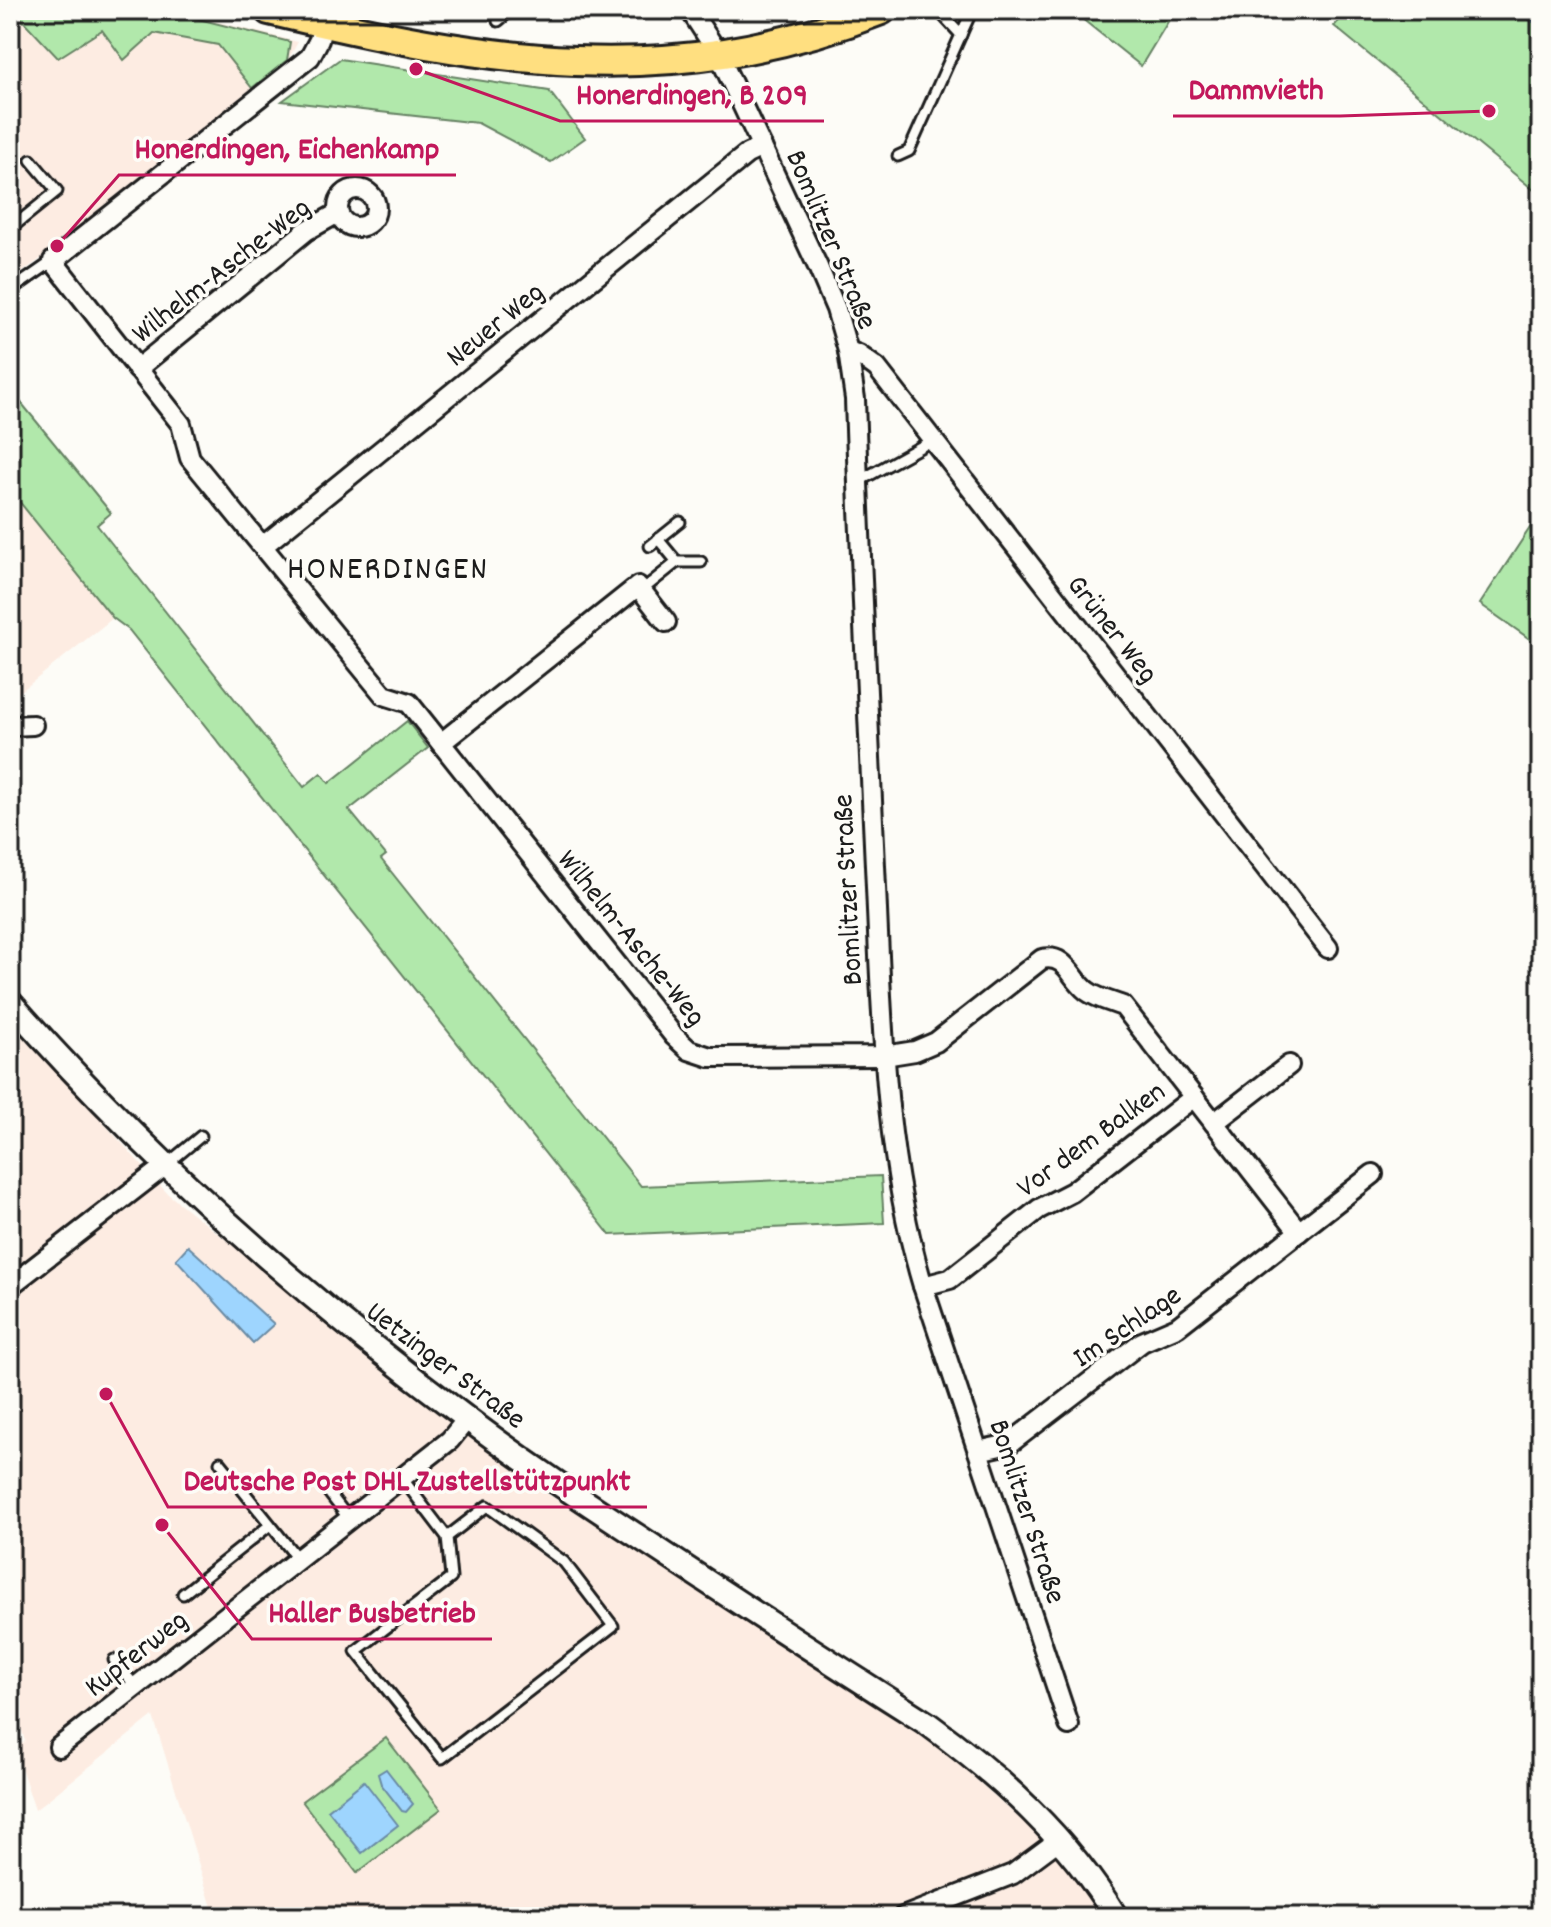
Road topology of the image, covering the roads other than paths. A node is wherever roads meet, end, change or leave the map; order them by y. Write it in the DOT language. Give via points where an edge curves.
graph roads {
  1 [pos="269,10"];
  2 [pos="511,10"];
  3 [pos="690,10"];
  4 [pos="881,10"];
  5 [pos="938,10"];
  6 [pos="972,10"];
  7 [pos="498,21"];
  8 [pos="323,23"];
  9 [pos="961,35"];
  10 [pos="718,53"];
  11 [pos="762,147"];
  12 [pos="898,156"];
  13 [pos="31,160"];
  14 [pos="338,213"];
  15 [pos="10,229"];
  16 [pos="53,261"];
  17 [pos="10,291"];
  18 [pos="848,351"];
  19 [pos="137,369"];
  20 [pos="933,440"];
  21 [pos="858,481"];
  22 [pos="680,522"];
  23 [pos="263,546"];
  24 [pos="677,562"];
  25 [pos="701,562"];
  26 [pos="641,591"];
  27 [pos="666,622"];
  28 [pos="33,725"];
  29 [pos="10,726"];
  30 [pos="441,743"];
  31 [pos="1328,948"];
  32 [pos="10,1002"];
  33 [pos="884,1056"];
  34 [pos="1289,1065"];
  35 [pos="1194,1097"];
  36 [pos="1214,1123"];
  37 [pos="201,1136"];
  38 [pos="166,1165"];
  39 [pos="1373,1174"];
  40 [pos="1299,1232"];
  41 [pos="10,1286"];
  42 [pos="923,1286"];
  43 [pos="467,1419"];
  44 [pos="978,1451"];
  45 [pos="220,1462"];
  46 [pos="402,1478"];
  47 [pos="329,1493"];
  48 [pos="349,1519"];
  49 [pos="270,1525"];
  50 [pos="447,1537"];
  51 [pos="298,1559"];
  52 [pos="183,1594"];
  53 [pos="114,1660"];
  54 [pos="136,1687"];
  55 [pos="1069,1725"];
  56 [pos="59,1747"];
  57 [pos="1055,1834"];
  58 [pos="903,1917"];
  59 [pos="1116,1917"];
  1 -- 8 [label="main road"];
  2 -- 7 [label="lane"];
  3 -- 10 [label="street, Bomlitzer Straße"];
  4 -- 10 [label="main road" via="817,32"];
  5 -- 9 [label="lane"];
  6 -- 9 [label="lane"];
  8 -- 10 [label="main road" via="512,58 620,63"];
  8 -- 16 [label="street" via="310,57"];
  9 -- 12 [label="lane" via="909,151"];
  10 -- 11 [label="street, Bomlitzer Straße"];
  11 -- 18 [label="street, Bomlitzer Straße" via="836,309"];
  11 -- 23 [label="street, Neuer Weg"];
  13 -- 15 [label="lane" via="57,191"];
  14 -- 19 [label="street, Wilhelm-Asche-Weg" via="306,231"];
  16 -- 17 [label="lane"];
  16 -- 19 [label="street, Wilhelm-Asche-Weg"];
  18 -- 20 [label="street, Grüner Weg" via="877,368"];
  18 -- 21 [label="street, Bomlitzer Straße"];
  19 -- 23 [label="street, Wilhelm-Asche-Weg" via="181,424 190,458"];
  20 -- 21 [label="lane"];
  20 -- 31 [label="street, Grüner Weg"];
  21 -- 33 [label="street, Bomlitzer Straße"];
  22 -- 24 [label="lane" via="654,542"];
  23 -- 30 [label="street, Wilhelm-Asche-Weg" via="384,695 409,703"];
  24 -- 25 [label="lane"];
  24 -- 26 [label="lane"];
  26 -- 27 [label="street"];
  26 -- 30 [label="street" via="638,586"];
  28 -- 29 [label="street"];
  30 -- 33 [label="street, Wilhelm-Asche-Weg" via="689,1050 710,1057"];
  32 -- 38 [label="street, Uetzinger Straße"];
  33 -- 35 [label="street, Vor dem Balken" via="936,1042 1042,959 1053,957 1087,991 1123,1006"];
  33 -- 42 [label="street, Bomlitzer Straße" via="897,1178"];
  34 -- 36 [label="street"];
  35 -- 36 [label="street"];
  35 -- 42 [label="street, Vor dem Balken" via="950,1279"];
  36 -- 40 [label="street"];
  37 -- 38 [label="lane"];
  38 -- 41 [label="street"];
  38 -- 43 [label="street, Uetzinger Straße" via="365,1341"];
  39 -- 40 [label="street, Im Schlage"];
  40 -- 44 [label="street, Im Schlage" via="1177,1327 1142,1342 1009,1444"];
  42 -- 44 [label="street, Bomlitzer Straße"];
  43 -- 46 [label="street, Kupferweg" via="450,1440"];
  43 -- 57 [label="street, Uetzinger Straße" via="928,1724 1008,1786"];
  44 -- 55 [label="street, Bomlitzer Straße"];
  45 -- 49 [label="lane"];
  46 -- 48 [label="street, Kupferweg"];
  46 -- 50 [label="lane"];
  47 -- 48 [label="lane"];
  48 -- 51 [label="street, Kupferweg"];
  49 -- 51 [label="lane"];
  49 -- 52 [label="lane"];
  50 -- 50 [label="lane" via="487,1506 564,1562 613,1626 442,1758 356,1651 451,1578"];
  51 -- 54 [label="street, Kupferweg"];
  53 -- 54 [label="lane"];
  54 -- 56 [label="street, Kupferweg"];
  57 -- 58 [label="street" via="1013,1874"];
  57 -- 59 [label="street"];
}
